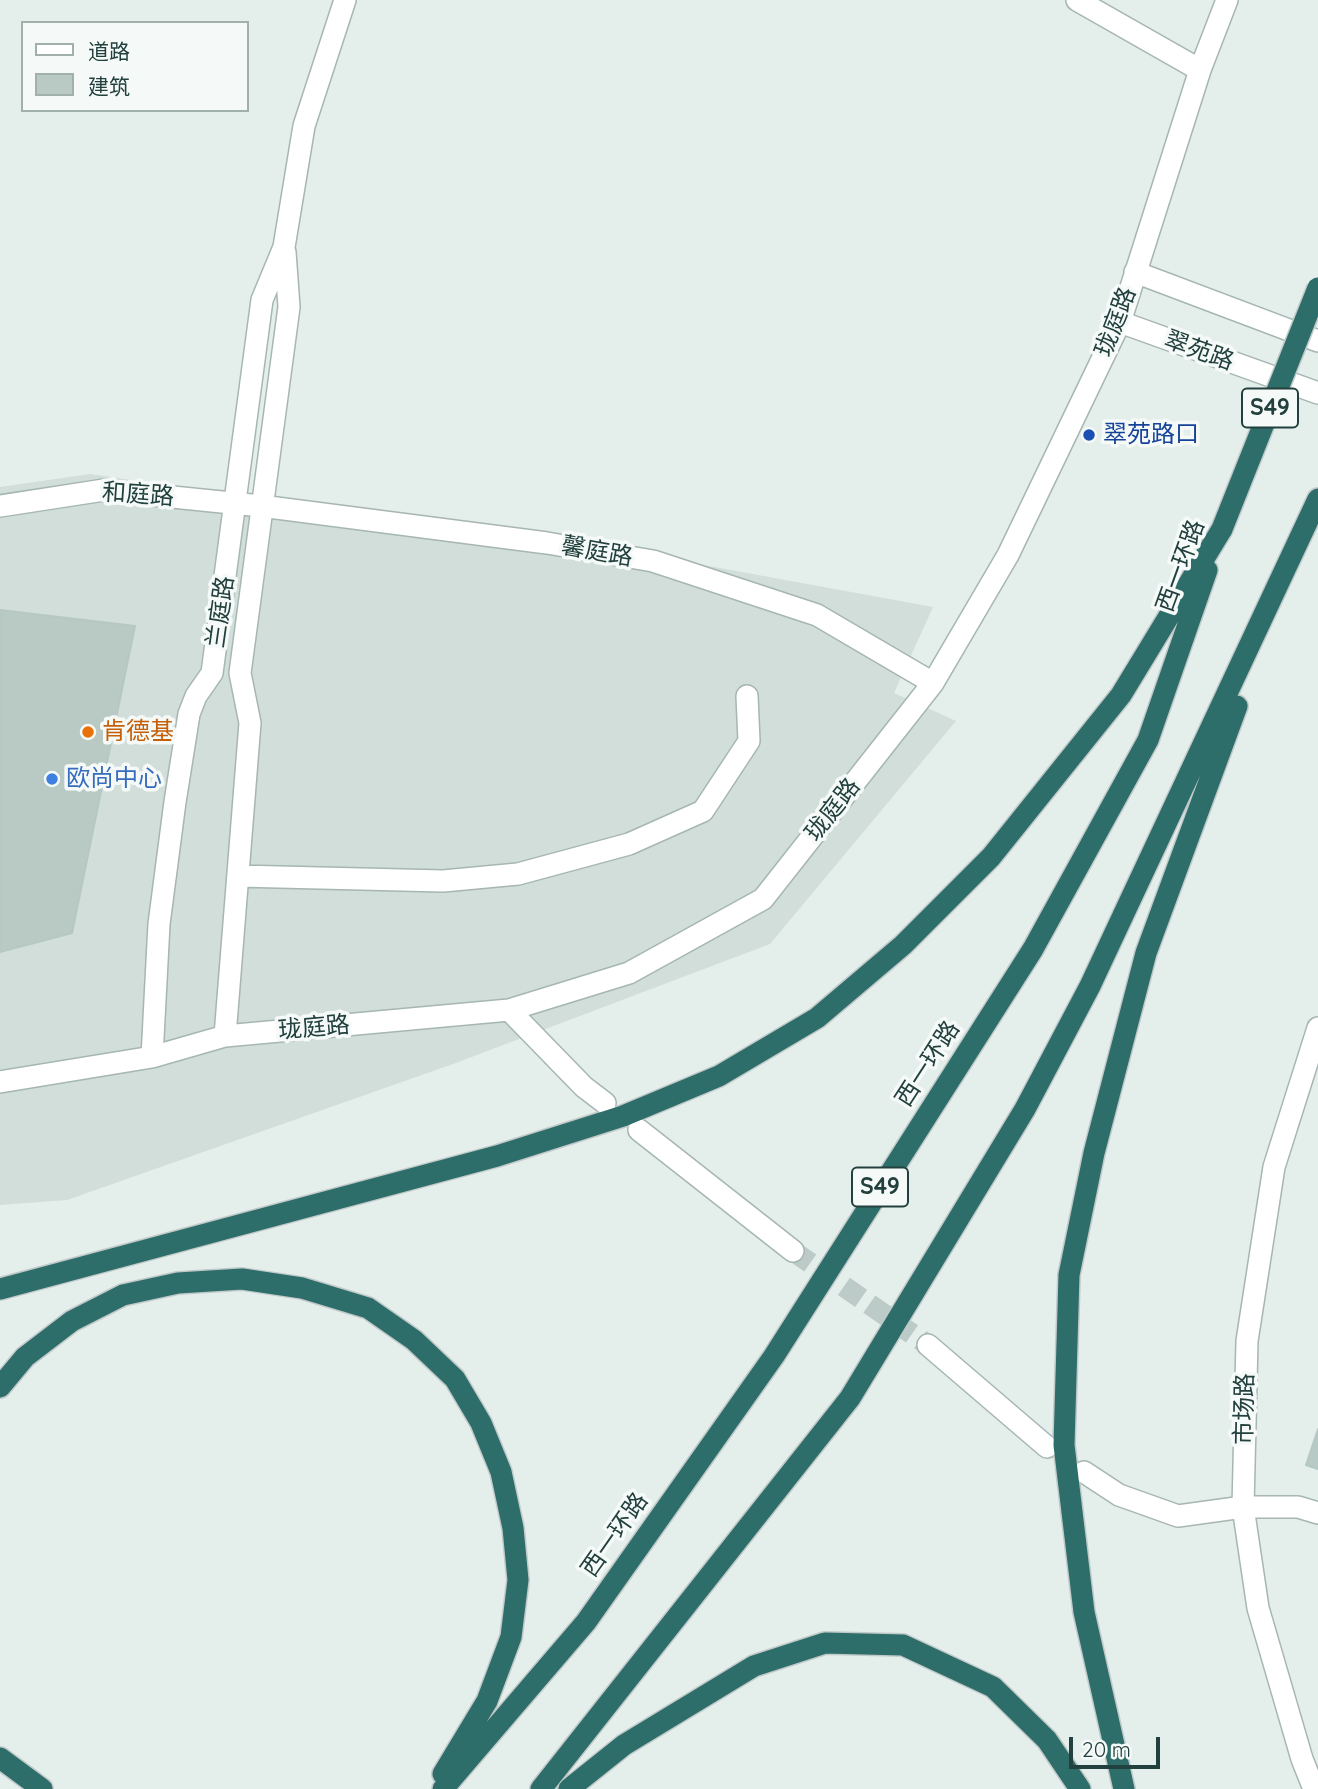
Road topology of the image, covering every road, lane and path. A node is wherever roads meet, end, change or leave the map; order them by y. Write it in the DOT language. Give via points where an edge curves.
graph roads {
  1 [pos="345,0"];
  2 [pos="1077,0"];
  3 [pos="1227,0"];
  4 [pos="1200,70"];
  5 [pos="284,247"];
  6 [pos="1135,272"];
  7 [pos="1318,288"];
  8 [pos="1120,322"];
  9 [pos="1318,341"];
  10 [pos="1318,393"];
  11 [pos="1318,499"];
  12 [pos="236,503"];
  13 [pos="0,506"];
  14 [pos="261,506"];
  15 [pos="1222,529"];
  16 [pos="1284,578"];
  17 [pos="933,683"];
  18 [pos="747,696"];
  19 [pos="238,876"];
  20 [pos="509,1010"];
  21 [pos="1318,1028"];
  22 [pos="225,1036"];
  23 [pos="152,1057"];
  24 [pos="0,1082"];
  25 [pos="605,1103"];
  26 [pos="639,1130"];
  27 [pos="793,1251"];
  28 [pos="0,1289"];
  29 [pos="928,1345"];
  30 [pos="0,1387"];
  31 [pos="1046,1447"];
  32 [pos="1084,1472"];
  33 [pos="1243,1507"];
  34 [pos="1318,1513"];
  35 [pos="0,1758"];
  36 [pos="42,1789"];
  37 [pos="434,1789"];
  38 [pos="443,1789"];
  39 [pos="541,1789"];
  40 [pos="569,1789"];
  41 [pos="1080,1789"];
  42 [pos="1124,1789"];
  43 [pos="1314,1789"];
  1 -- 5 [label="street" via="304,126"];
  2 -- 4 [label="street"];
  3 -- 4 [label="street, 珑庭路"];
  4 -- 6 [label="street, 珑庭路"];
  5 -- 12 [label="street, 兰庭路" via="262,300"];
  5 -- 14 [label="street" via="289,307"];
  6 -- 8 [label="street, 珑庭路"];
  6 -- 9 [label="street"];
  7 -- 15 [label="highway, 西一环路 / S49, bridge"];
  8 -- 10 [label="street, 翠苑路"];
  8 -- 17 [label="street, 珑庭路" via="1008,555"];
  11 -- 16 [label="highway"];
  12 -- 13 [label="street, 和庭路" via="104,490"];
  12 -- 14 [label="street, 馨庭路"];
  12 -- 23 [label="street, 兰庭路" via="212,673 189,714 159,923"];
  14 -- 17 [label="street, 馨庭路" via="653,561 817,615"];
  14 -- 19 [label="street" via="240,673 250,723"];
  15 -- 28 [label="highway" via="1121,695 991,858 903,944 817,1018 719,1076 623,1116 497,1156"];
  15 -- 38 [label="highway, 西一环路 / S49" via="1148,740 1033,949 774,1356 586,1622"];
  16 -- 39 [label="highway" via="1025,1109 850,1398"];
  16 -- 42 [label="highway" via="1146,953 1094,1153 1069,1275 1064,1445 1084,1612"];
  17 -- 20 [label="street, 珑庭路" via="763,899 629,973"];
  18 -- 19 [label="street" via="749,741 703,811 629,844 518,874 443,881"];
  19 -- 22 [label="street"];
  20 -- 22 [label="street, 珑庭路"];
  20 -- 25 [label="street"];
  21 -- 33 [label="street, 市场路" via="1274,1167 1247,1341"];
  22 -- 23 [label="street, 珑庭路"];
  23 -- 24 [label="street, 珑庭路"];
  26 -- 27 [label="street"];
  29 -- 31 [label="street"];
  30 -- 37 [label="highway" via="25,1357 72,1321 123,1295 178,1283 242,1279 302,1288 368,1308 414,1340 455,1379 481,1423 501,1472 518,1580 512,1637 487,1701"];
  32 -- 33 [label="street" via="1119,1495 1178,1516"];
  33 -- 34 [label="street" via="1298,1507"];
  33 -- 43 [label="street, 市场路" via="1258,1608"];
  35 -- 36 [label="highway"];
  40 -- 41 [label="highway" via="624,1745 754,1666 825,1643 903,1645 993,1687 1047,1740"];
}
